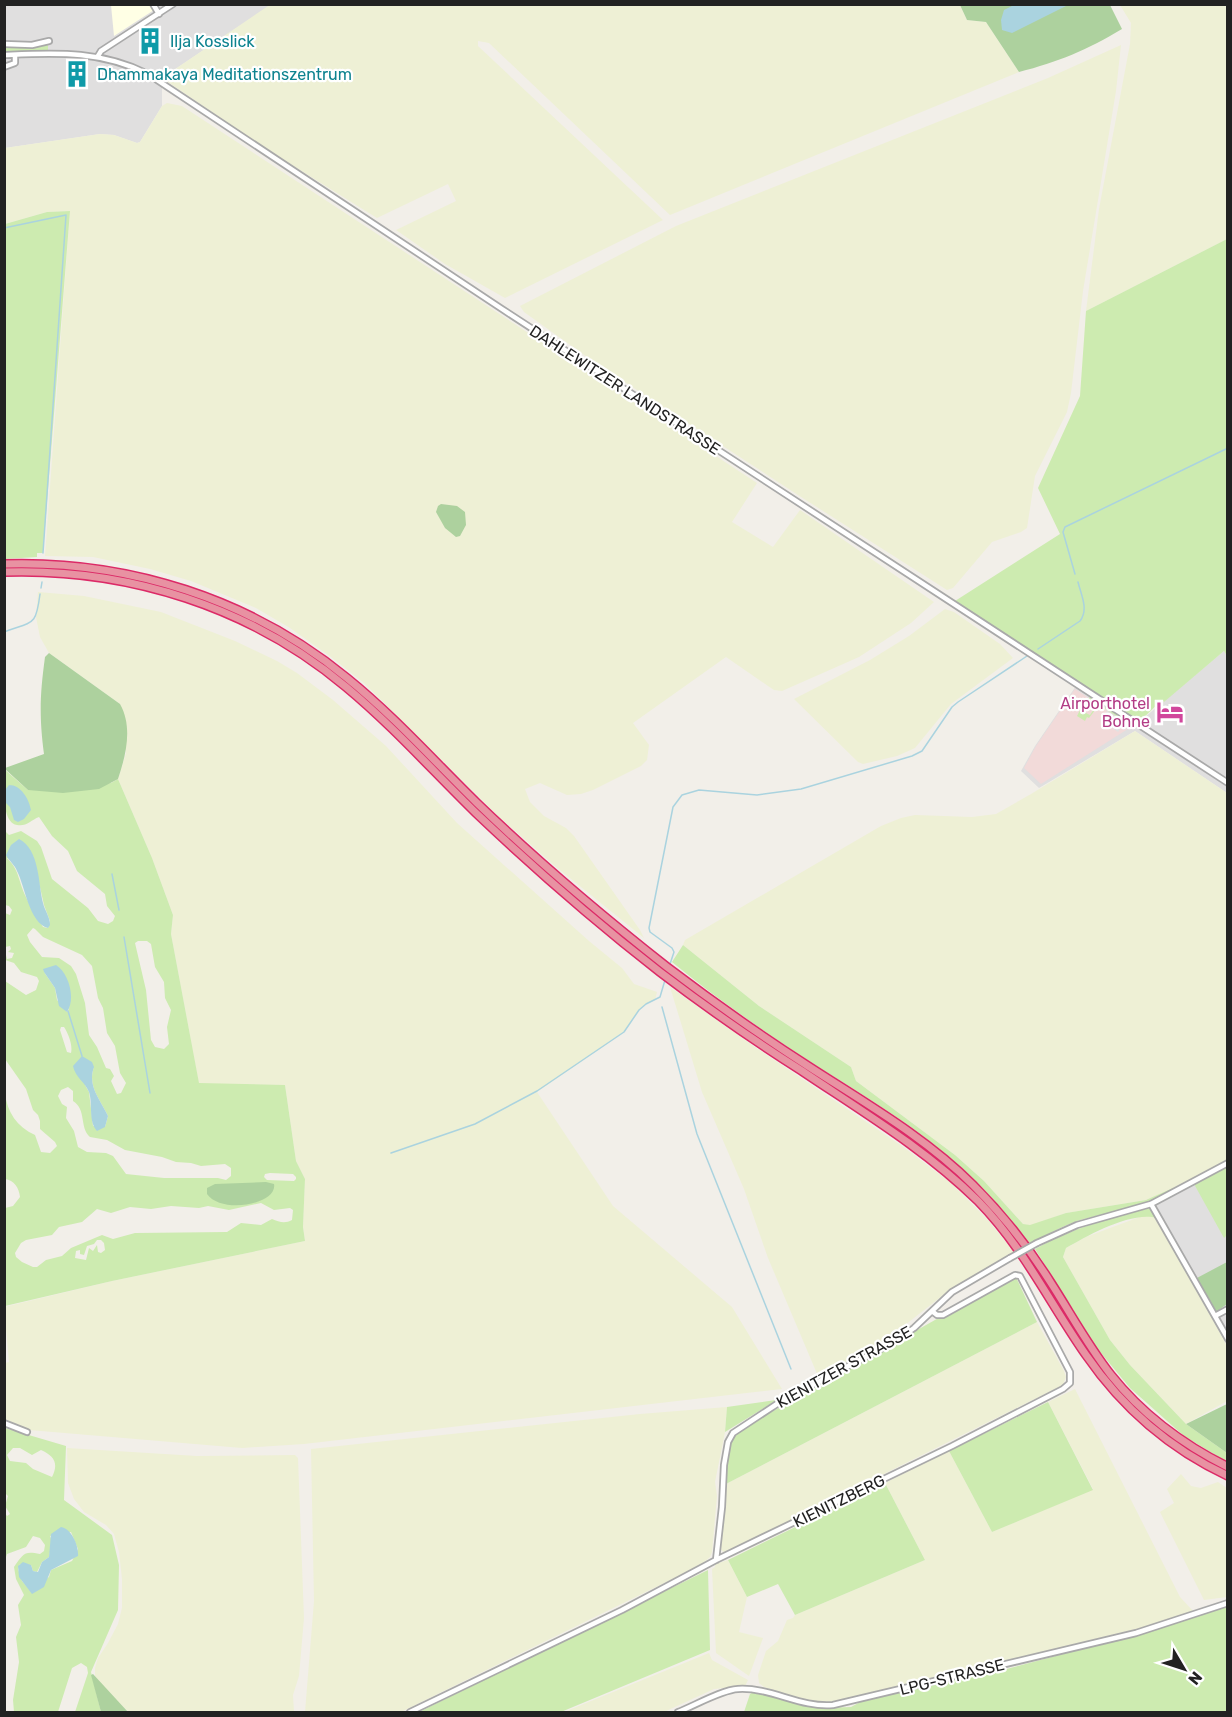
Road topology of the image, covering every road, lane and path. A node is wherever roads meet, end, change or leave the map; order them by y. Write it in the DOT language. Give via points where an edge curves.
graph roads {
  1 [pos="153,4"];
  2 [pos="173,4"];
  3 [pos="159,14"];
  4 [pos="49,40"];
  5 [pos="4,44"];
  6 [pos="4,55"];
  7 [pos="15,55"];
  8 [pos="98,56"];
  9 [pos="4,67"];
  10 [pos="4,564"];
  11 [pos="4,572"];
  12 [pos="1227,783"];
  13 [pos="673,976"];
  14 [pos="1227,1163"];
  15 [pos="1151,1204"];
  16 [pos="1227,1309"];
  17 [pos="932,1311"];
  18 [pos="1215,1316"];
  19 [pos="1227,1339"];
  20 [pos="4,1423"];
  21 [pos="27,1432"];
  22 [pos="1227,1467"];
  23 [pos="1227,1478"];
  24 [pos="716,1560"];
  25 [pos="1227,1603"];
  26 [pos="410,1713"];
  27 [pos="678,1713"];
  1 -- 3 [label="street"];
  2 -- 3 [label="street"];
  3 -- 8 [label="street"];
  4 -- 5 [label="street" via="32,45"];
  6 -- 7 [label="street, DAHLEWITZER LANDSTRASSE"];
  7 -- 8 [label="street, DAHLEWITZER LANDSTRASSE"];
  7 -- 9 [label="street" via="15,63"];
  8 -- 12 [label="street, DAHLEWITZER LANDSTRASSE" via="141,70 167,86"];
  10 -- 13 [label="highway" via="82,567 165,583 226,605 297,642 364,692 536,857"];
  11 -- 13 [label="highway" via="82,574 164,591 240,619 291,647 357,697 584,910 659,970"];
  13 -- 22 [label="highway" via="912,1134 955,1169 1021,1239 1114,1378 1162,1425"];
  13 -- 23 [label="highway" via="745,1034 939,1164 1013,1242 1086,1355 1115,1392 1159,1434"];
  14 -- 15 [label="street, KIENITZER STRASSE"];
  15 -- 17 [label="street, KIENITZER STRASSE, bridge" via="1077,1225 1037,1243 960,1286"];
  15 -- 18 [label="street"];
  16 -- 18 [label="street"];
  17 -- 24 [label="street, KIENITZER STRASSE" via="894,1342 780,1402 733,1433 724,1465"];
  17 -- 24 [label="street, KIENITZBERG" via="943,1315 1015,1275 1020,1276 1070,1372 1070,1383 951,1446"];
  18 -- 19 [label="street"];
  20 -- 21 [label="street"];
  24 -- 26 [label="street, KIENITZBERG"];
  25 -- 27 [label="street, LPG-STRASSE" via="1137,1633 833,1705 811,1705 761,1690 738,1689"];
}
